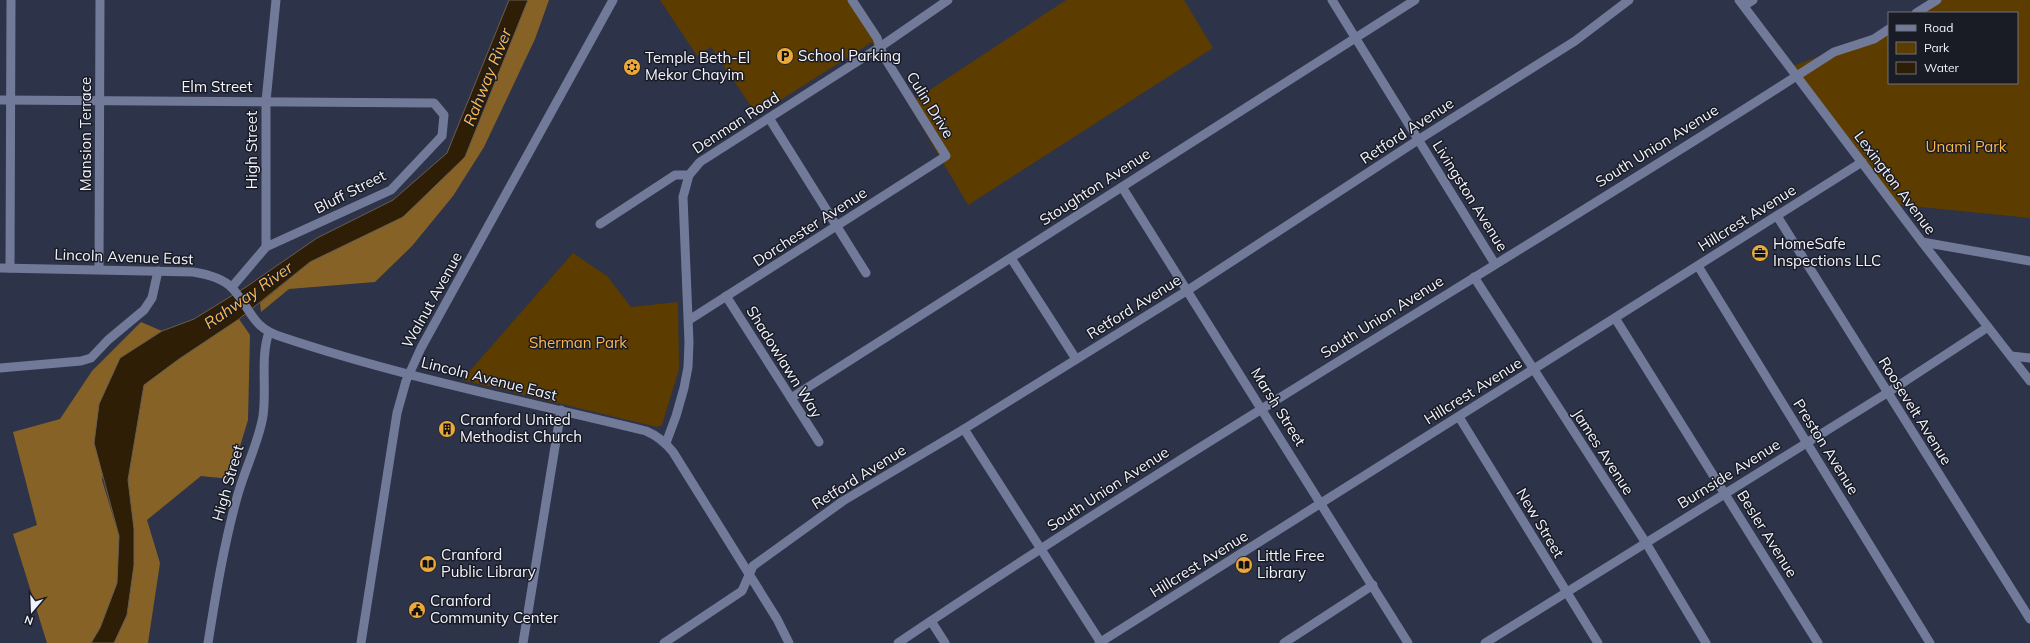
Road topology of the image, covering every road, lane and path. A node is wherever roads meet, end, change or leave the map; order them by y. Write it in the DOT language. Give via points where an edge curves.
graph roads {
  1 [pos="11,0"];
  2 [pos="100,0"];
  3 [pos="276,0"];
  4 [pos="613,0"];
  5 [pos="852,0"];
  6 [pos="948,0"];
  7 [pos="1332,0"];
  8 [pos="1414,0"];
  9 [pos="1629,0"];
  10 [pos="1753,0"];
  11 [pos="1937,0"];
  12 [pos="1742,3"];
  13 [pos="1918,12"];
  14 [pos="1888,31"];
  15 [pos="1354,38"];
  16 [pos="880,47"];
  17 [pos="1797,76"];
  18 [pos="0,100"];
  19 [pos="11,100"];
  20 [pos="100,100"];
  21 [pos="266,101"];
  22 [pos="434,103"];
  23 [pos="769,118"];
  24 [pos="1418,140"];
  25 [pos="946,156"];
  26 [pos="1862,162"];
  27 [pos="689,175"];
  28 [pos="1122,187"];
  29 [pos="1777,216"];
  30 [pos="600,224"];
  31 [pos="837,226"];
  32 [pos="1922,242"];
  33 [pos="266,247"];
  34 [pos="1011,258"];
  35 [pos="2030,262"];
  36 [pos="1495,264"];
  37 [pos="1698,266"];
  38 [pos="5,268"];
  39 [pos="99,269"];
  40 [pos="158,271"];
  41 [pos="866,273"];
  42 [pos="1474,277"];
  43 [pos="233,289"];
  44 [pos="1188,290"];
  45 [pos="726,296"];
  46 [pos="1615,318"];
  47 [pos="689,320"];
  48 [pos="1988,328"];
  49 [pos="269,332"];
  50 [pos="2011,356"];
  51 [pos="2030,358"];
  52 [pos="1076,359"];
  53 [pos="0,368"];
  54 [pos="1533,370"];
  55 [pos="408,374"];
  56 [pos="2030,381"];
  57 [pos="1887,393"];
  58 [pos="791,398"];
  59 [pos="1262,408"];
  60 [pos="561,410"];
  61 [pos="1459,417"];
  62 [pos="964,430"];
  63 [pos="819,442"];
  64 [pos="1806,442"];
  65 [pos="666,443"];
  66 [pos="1726,493"];
  67 [pos="1322,503"];
  68 [pos="1646,543"];
  69 [pos="1041,548"];
  70 [pos="750,575"];
  71 [pos="1373,585"];
  72 [pos="1566,593"];
  73 [pos="2030,619"];
  74 [pos="931,621"];
  75 [pos="208,643"];
  76 [pos="361,643"];
  77 [pos="523,643"];
  78 [pos="664,643"];
  79 [pos="789,643"];
  80 [pos="898,643"];
  81 [pos="945,643"];
  82 [pos="1100,643"];
  83 [pos="1284,643"];
  84 [pos="1408,643"];
  85 [pos="1485,643"];
  86 [pos="1598,643"];
  87 [pos="1706,643"];
  88 [pos="1818,643"];
  89 [pos="1930,643"];
  1 -- 19 [label="street"];
  2 -- 20 [label="street, Mansion Terrace"];
  3 -- 21 [label="street, High Street"];
  4 -- 55 [label="street, Walnut Avenue"];
  5 -- 16 [label="street, Culin Drive" via="877,38"];
  6 -- 16 [label="street, Denman Road"];
  7 -- 15 [label="street, Livingston Avenue"];
  8 -- 15 [label="street, Stoughton Avenue"];
  9 -- 24 [label="street, Retford Avenue" via="1575,41"];
  10 -- 12 [label="street"];
  11 -- 13 [label="street"];
  12 -- 17 [label="street, Lexington Avenue"];
  14 -- 17 [label="street, South Union Avenue" via="1874,39 1834,52"];
  15 -- 24 [label="street, Livingston Avenue"];
  15 -- 28 [label="street, Stoughton Avenue"];
  16 -- 23 [label="street, Denman Road"];
  16 -- 25 [label="street, Culin Drive"];
  17 -- 26 [label="street, Lexington Avenue"];
  17 -- 36 [label="street, South Union Avenue"];
  18 -- 19 [label="street, Elm Street"];
  19 -- 20 [label="street, Elm Street"];
  19 -- 38 [label="street"];
  20 -- 21 [label="street, Elm Street"];
  20 -- 39 [label="street, Mansion Terrace"];
  21 -- 22 [label="street, Elm Street"];
  21 -- 33 [label="street, High Street"];
  22 -- 33 [label="street, Bluff Street" via="444,115 442,136 391,190"];
  23 -- 27 [label="street, Denman Road" via="700,162"];
  23 -- 31 [label="street"];
  24 -- 36 [label="street, Livingston Avenue"];
  24 -- 44 [label="street, Retford Avenue"];
  25 -- 31 [label="street, Dorchester Avenue"];
  26 -- 29 [label="street, Hillcrest Avenue"];
  26 -- 32 [label="street, Lexington Avenue"];
  27 -- 30 [label="street" via="675,175"];
  27 -- 47 [label="street, Denman Road" via="683,197"];
  28 -- 34 [label="street, Stoughton Avenue"];
  28 -- 44 [label="street, Marsh Street"];
  29 -- 37 [label="street, Hillcrest Avenue"];
  29 -- 57 [label="street, Roosevelt Avenue"];
  31 -- 41 [label="street"];
  31 -- 45 [label="street, Dorchester Avenue"];
  32 -- 35 [label="street"];
  32 -- 48 [label="street, Lexington Avenue"];
  33 -- 43 [label="street"];
  34 -- 52 [label="street"];
  34 -- 58 [label="street, Stoughton Avenue"];
  36 -- 42 [label="street, South Union Avenue"];
  37 -- 46 [label="street, Hillcrest Avenue"];
  37 -- 64 [label="street, Preston Avenue"];
  38 -- 39 [label="street, Lincoln Avenue East"];
  39 -- 40 [label="street, Lincoln Avenue East"];
  40 -- 43 [label="street, Lincoln Avenue East" via="208,275"];
  40 -- 53 [label="street" via="152,298 144,310 91,358"];
  42 -- 54 [label="street, James Avenue"];
  42 -- 59 [label="street, South Union Avenue"];
  43 -- 49 [label="street, Lincoln Avenue East" via="251,317"];
  44 -- 52 [label="street, Retford Avenue"];
  44 -- 59 [label="street, Marsh Street"];
  45 -- 47 [label="street, Dorchester Avenue"];
  45 -- 58 [label="street, Shadowlawn Way"];
  46 -- 54 [label="street, Hillcrest Avenue"];
  46 -- 66 [label="street, Besler Avenue"];
  47 -- 65 [label="street, Denman Road" via="688,367"];
  48 -- 50 [label="street, Lexington Avenue"];
  48 -- 57 [label="street, Burnside Avenue"];
  49 -- 55 [label="street, Lincoln Avenue East"];
  49 -- 75 [label="street, High Street" via="264,356 263,417 238,494 223,552"];
  50 -- 51 [label="street"];
  50 -- 56 [label="street, Lexington Avenue"];
  52 -- 62 [label="street, Retford Avenue"];
  54 -- 61 [label="street, Hillcrest Avenue"];
  54 -- 68 [label="street, James Avenue"];
  55 -- 60 [label="street, Lincoln Avenue East"];
  55 -- 76 [label="street, Walnut Avenue" via="397,413"];
  57 -- 64 [label="street, Burnside Avenue"];
  57 -- 73 [label="street, Roosevelt Avenue"];
  58 -- 63 [label="street, Shadowlawn Way"];
  59 -- 67 [label="street, Marsh Street"];
  59 -- 69 [label="street, South Union Avenue"];
  60 -- 65 [label="street, Lincoln Avenue East" via="646,431"];
  60 -- 77 [label="street"];
  61 -- 67 [label="street, Hillcrest Avenue"];
  61 -- 72 [label="street, New Street"];
  62 -- 69 [label="street"];
  62 -- 70 [label="street, Retford Avenue" via="843,501 753,566"];
  64 -- 66 [label="street, Burnside Avenue"];
  64 -- 89 [label="street, Preston Avenue"];
  65 -- 70 [label="street, Lincoln Avenue East"];
  66 -- 68 [label="street, Burnside Avenue"];
  66 -- 88 [label="street, Besler Avenue"];
  67 -- 71 [label="street, Marsh Street"];
  67 -- 82 [label="street, Hillcrest Avenue"];
  68 -- 72 [label="street, Burnside Avenue"];
  68 -- 87 [label="street, James Avenue"];
  69 -- 74 [label="street, South Union Avenue"];
  69 -- 82 [label="street"];
  70 -- 78 [label="street, Retford Avenue" via="742,591"];
  70 -- 79 [label="street, Lincoln Avenue East"];
  71 -- 83 [label="street"];
  71 -- 84 [label="street, Marsh Street"];
  72 -- 85 [label="street, Burnside Avenue"];
  72 -- 86 [label="street, New Street"];
  74 -- 80 [label="street, South Union Avenue"];
  74 -- 81 [label="street"];
}
